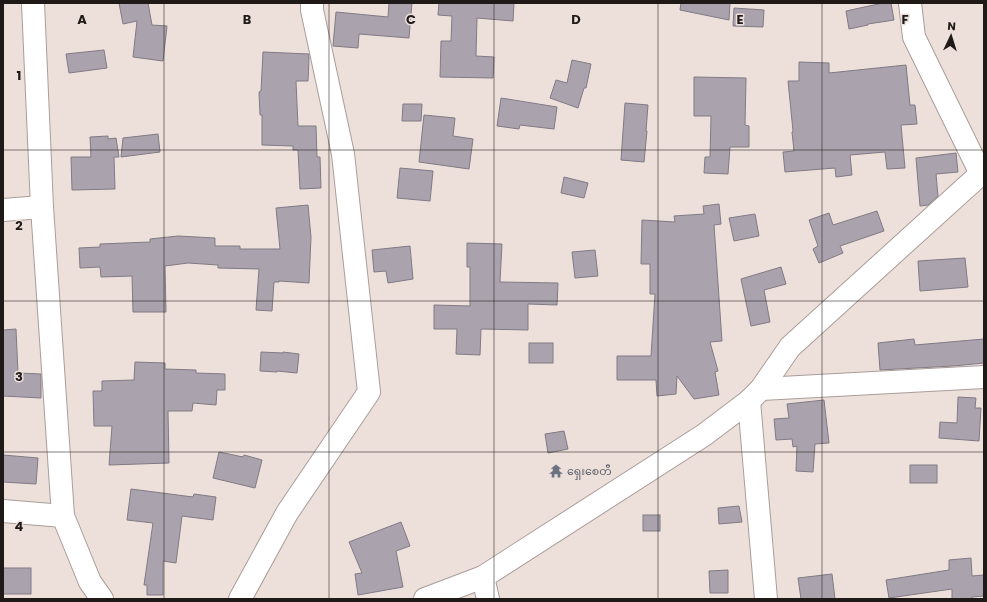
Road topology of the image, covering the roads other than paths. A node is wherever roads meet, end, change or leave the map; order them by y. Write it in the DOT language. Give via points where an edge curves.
graph roads {
  1 [pos="33,3"];
  2 [pos="312,3"];
  3 [pos="910,3"];
  4 [pos="982,173"];
  5 [pos="42,207"];
  6 [pos="3,210"];
  7 [pos="984,377"];
  8 [pos="755,395"];
  9 [pos="3,511"];
  10 [pos="63,516"];
  11 [pos="483,577"];
  12 [pos="102,599"];
  13 [pos="240,599"];
  14 [pos="425,599"];
  15 [pos="488,599"];
  16 [pos="766,599"];
  1 -- 5 [label="street"];
  2 -- 13 [label="street" via="343,154 368,392 287,513"];
  3 -- 4 [label="street" via="914,37"];
  4 -- 8 [label="street" via="790,347"];
  5 -- 6 [label="street"];
  5 -- 10 [label="street"];
  7 -- 8 [label="street"];
  8 -- 11 [label="street" via="704,435"];
  8 -- 16 [label="street"];
  9 -- 10 [label="street"];
  10 -- 12 [label="street" via="90,582"];
  11 -- 14 [label="street"];
  11 -- 15 [label="street"];
}
